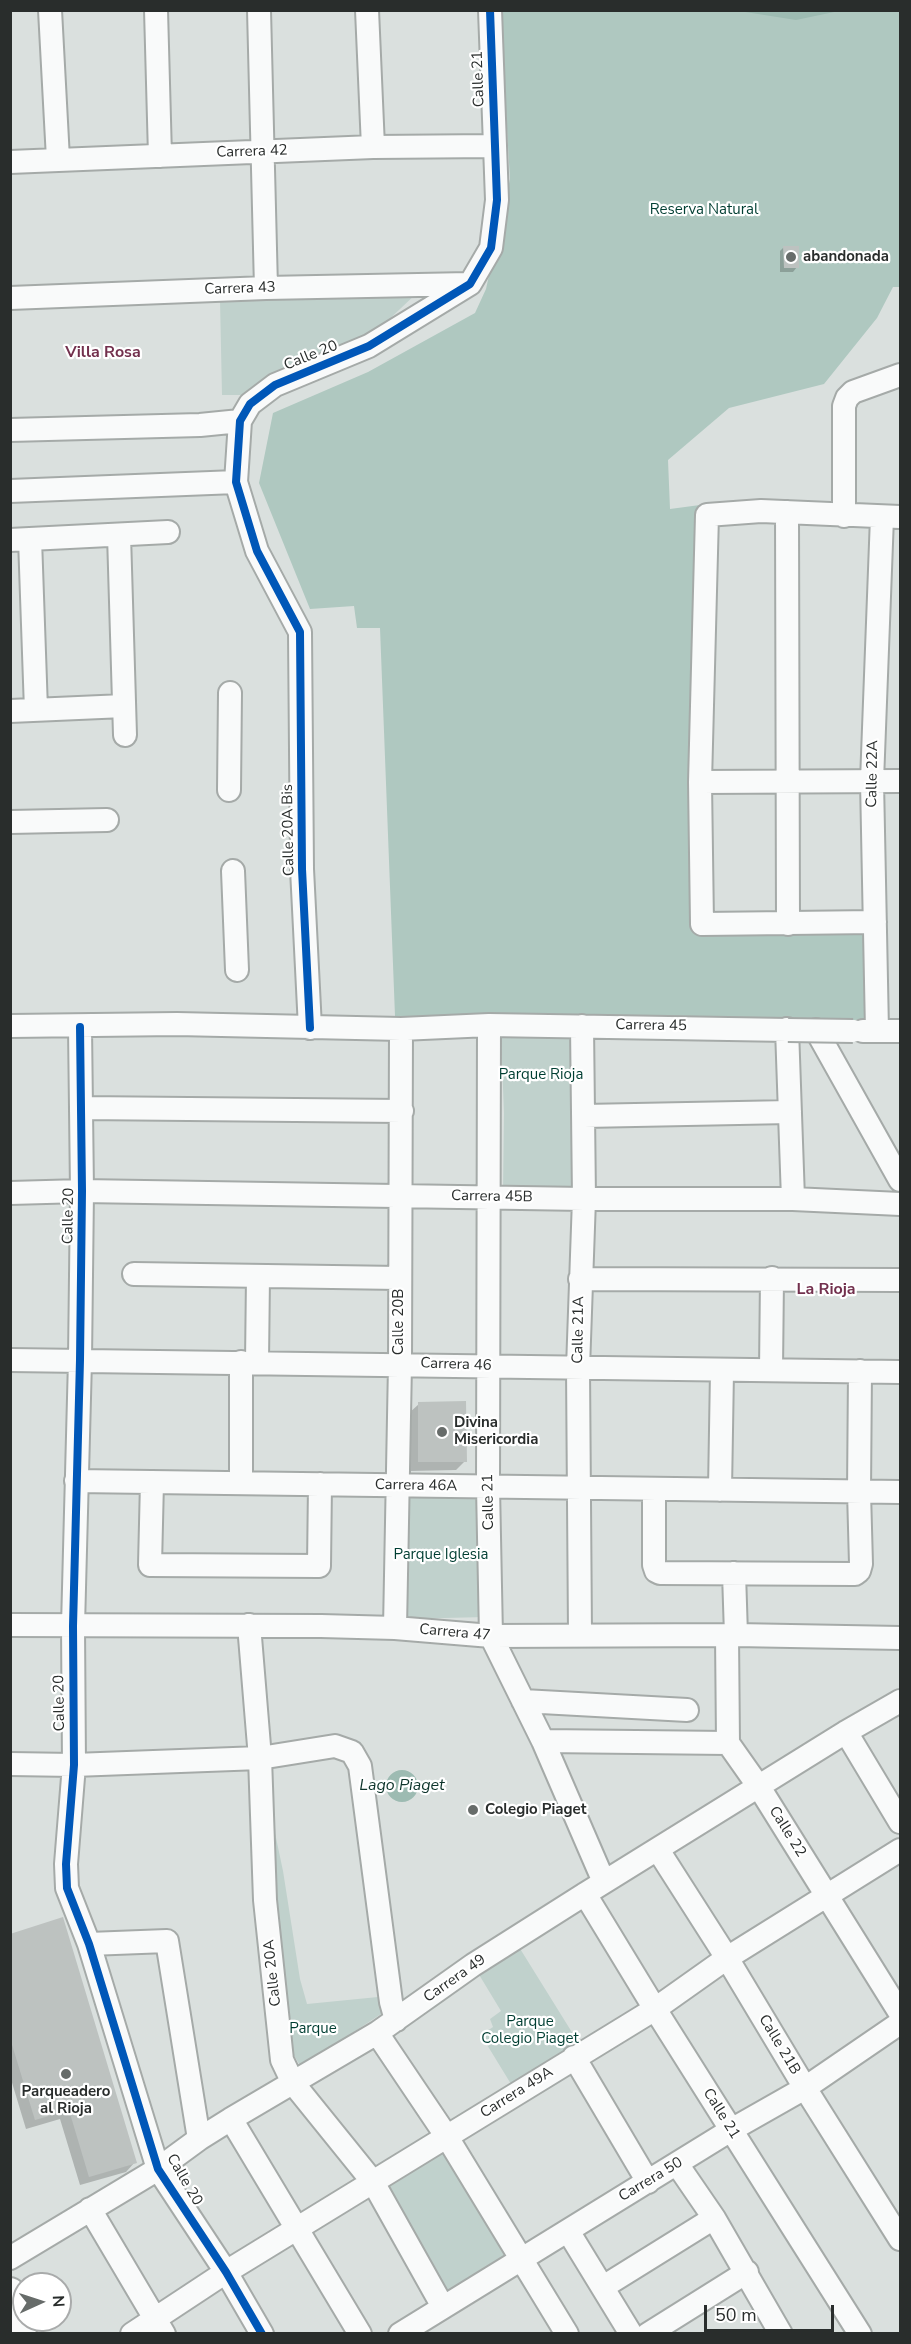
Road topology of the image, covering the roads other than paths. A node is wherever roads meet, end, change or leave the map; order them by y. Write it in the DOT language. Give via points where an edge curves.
graph roads {
  1 [pos="50,10"];
  2 [pos="156,10"];
  3 [pos="259,10"];
  4 [pos="368,10"];
  5 [pos="490,10"];
  6 [pos="494,146"];
  7 [pos="373,147"];
  8 [pos="264,151"];
  9 [pos="160,156"];
  10 [pos="58,159"];
  11 [pos="10,162"];
  12 [pos="470,284"];
  13 [pos="266,288"];
  14 [pos="10,298"];
  15 [pos="900,375"];
  16 [pos="240,422"];
  17 [pos="10,430"];
  18 [pos="236,482"];
  19 [pos="10,491"];
  20 [pos="787,512"];
  21 [pos="844,516"];
  22 [pos="891,517"];
  23 [pos="168,532"];
  24 [pos="119,535"];
  25 [pos="20,539"];
  26 [pos="230,693"];
  27 [pos="124,706"];
  28 [pos="36,710"];
  29 [pos="10,711"];
  30 [pos="125,735"];
  31 [pos="787,781"];
  32 [pos="700,782"];
  33 [pos="872,782"];
  34 [pos="900,782"];
  35 [pos="230,790"];
  36 [pos="107,820"];
  37 [pos="10,822"];
  38 [pos="233,871"];
  39 [pos="875,922"];
  40 [pos="788,924"];
  41 [pos="237,970"];
  42 [pos="489,1025"];
  43 [pos="10,1026"];
  44 [pos="80,1026"];
  45 [pos="582,1026"];
  46 [pos="310,1028"];
  47 [pos="395,1029"];
  48 [pos="788,1029"];
  49 [pos="816,1030"];
  50 [pos="878,1031"];
  51 [pos="900,1031"];
  52 [pos="82,1108"];
  53 [pos="402,1111"];
  54 [pos="790,1112"];
  55 [pos="584,1116"];
  56 [pos="900,1180"];
  57 [pos="82,1191"];
  58 [pos="10,1193"];
  59 [pos="401,1195"];
  60 [pos="488,1196"];
  61 [pos="584,1199"];
  62 [pos="793,1199"];
  63 [pos="900,1204"];
  64 [pos="134,1274"];
  65 [pos="258,1276"];
  66 [pos="399,1278"];
  67 [pos="772,1278"];
  68 [pos="580,1279"];
  69 [pos="900,1280"];
  70 [pos="10,1360"];
  71 [pos="80,1360"];
  72 [pos="249,1362"];
  73 [pos="400,1364"];
  74 [pos="488,1366"];
  75 [pos="578,1368"];
  76 [pos="771,1370"];
  77 [pos="722,1371"];
  78 [pos="860,1371"];
  79 [pos="900,1372"];
  80 [pos="76,1481"];
  81 [pos="152,1482"];
  82 [pos="241,1483"];
  83 [pos="320,1484"];
  84 [pos="398,1486"];
  85 [pos="488,1487"];
  86 [pos="579,1488"];
  87 [pos="654,1489"];
  88 [pos="720,1490"];
  89 [pos="859,1492"];
  90 [pos="900,1492"];
  91 [pos="734,1574"];
  92 [pos="10,1625"];
  93 [pos="249,1625"];
  94 [pos="73,1626"];
  95 [pos="395,1628"];
  96 [pos="580,1634"];
  97 [pos="731,1635"];
  98 [pos="491,1636"];
  99 [pos="900,1638"];
  100 [pos="523,1701"];
  101 [pos="900,1701"];
  102 [pos="687,1710"];
  103 [pos="846,1732"];
  104 [pos="543,1741"];
  105 [pos="728,1743"];
  106 [pos="260,1758"];
  107 [pos="10,1764"];
  108 [pos="74,1765"];
  109 [pos="759,1787"];
  110 [pos="900,1822"];
  111 [pos="658,1850"];
  112 [pos="900,1850"];
  113 [pos="594,1888"];
  114 [pos="826,1896"];
  115 [pos="89,1944"];
  116 [pos="727,1958"];
  117 [pos="655,2009"];
  118 [pos="900,2013"];
  119 [pos="396,2020"];
  120 [pos="900,2023"];
  121 [pos="377,2033"];
  122 [pos="574,2057"];
  123 [pos="293,2083"];
  124 [pos="805,2088"];
  125 [pos="231,2119"];
  126 [pos="731,2130"];
  127 [pos="447,2137"];
  128 [pos="199,2139"];
  129 [pos="677,2164"];
  130 [pos="158,2169"];
  131 [pos="373,2182"];
  132 [pos="648,2182"];
  133 [pos="90,2208"];
  134 [pos="714,2218"];
  135 [pos="297,2228"];
  136 [pos="568,2231"];
  137 [pos="900,2239"];
  138 [pos="10,2258"];
  139 [pos="521,2258"];
  140 [pos="226,2272"];
  141 [pos="747,2272"];
  142 [pos="603,2288"];
  143 [pos="10,2292"];
  144 [pos="443,2307"];
  145 [pos="160,2326"];
  146 [pos="424,2328"];
  147 [pos="22,2334"];
  148 [pos="132,2334"];
  149 [pos="262,2334"];
  150 [pos="360,2334"];
  151 [pos="400,2334"];
  152 [pos="567,2334"];
  153 [pos="631,2334"];
  154 [pos="648,2334"];
  155 [pos="782,2334"];
  156 [pos="860,2334"];
  1 -- 10 [label="street"];
  2 -- 9 [label="street"];
  3 -- 8 [label="street"];
  4 -- 7 [label="street"];
  5 -- 6 [label="street, Calle 21"];
  6 -- 7 [label="street, Carrera 42"];
  6 -- 12 [label="street, Calle 20" via="497,200 491,248"];
  7 -- 8 [label="street, Carrera 42"];
  8 -- 9 [label="street, Carrera 42"];
  8 -- 13 [label="street"];
  9 -- 10 [label="street, Carrera 42"];
  10 -- 11 [label="street, Carrera 42"];
  12 -- 13 [label="street, Carrera 43"];
  12 -- 16 [label="street, Calle 20" via="369,346 275,385 250,404"];
  13 -- 14 [label="street, Carrera 43"];
  15 -- 21 [label="street" via="853,392 847,398"];
  16 -- 17 [label="street"];
  16 -- 18 [label="street"];
  18 -- 19 [label="street"];
  18 -- 46 [label="street, Calle 20A Bis" via="257,551 300,632 302,869"];
  20 -- 21 [label="street"];
  20 -- 31 [label="street"];
  20 -- 32 [label="street" via="707,515"];
  21 -- 22 [label="street"];
  22 -- 33 [label="street, Calle 22A"];
  23 -- 24 [label="street"];
  24 -- 25 [label="street"];
  24 -- 27 [label="street"];
  25 -- 28 [label="street"];
  26 -- 35 [label="street"];
  27 -- 28 [label="street"];
  27 -- 30 [label="street"];
  28 -- 29 [label="street"];
  31 -- 32 [label="street"];
  31 -- 33 [label="street"];
  31 -- 40 [label="street"];
  32 -- 40 [label="street" via="702,924"];
  33 -- 34 [label="street"];
  33 -- 39 [label="street, Calle 22A"];
  36 -- 37 [label="street"];
  38 -- 41 [label="street"];
  39 -- 40 [label="street"];
  39 -- 50 [label="street, Calle 22A"];
  42 -- 45 [label="street, Carrera 45"];
  42 -- 47 [label="street, Carrera 45"];
  42 -- 60 [label="street, Calle 21"];
  43 -- 44 [label="street, Carrera 45"];
  44 -- 46 [label="street, Carrera 45"];
  44 -- 52 [label="street, Calle 20"];
  45 -- 48 [label="street, Carrera 45"];
  45 -- 55 [label="street, Calle 21A"];
  46 -- 47 [label="street, Carrera 45"];
  47 -- 53 [label="street, Calle 20B"];
  48 -- 50 [label="street, Carrera 45, bridge"];
  48 -- 54 [label="street"];
  49 -- 56 [label="street"];
  50 -- 51 [label="street, Carrera 45"];
  52 -- 53 [label="street"];
  52 -- 57 [label="street, Calle 20"];
  53 -- 59 [label="street, Calle 20B"];
  54 -- 55 [label="street"];
  54 -- 62 [label="street"];
  55 -- 61 [label="street, Calle 21A"];
  57 -- 58 [label="street, Carrera 45B"];
  57 -- 59 [label="street, Carrera 45B"];
  57 -- 71 [label="street, Calle 20"];
  59 -- 60 [label="street, Carrera 45B"];
  59 -- 66 [label="street, Calle 20B"];
  60 -- 61 [label="street, Carrera 45B"];
  60 -- 74 [label="street, Calle 21"];
  61 -- 62 [label="street, Carrera 45B"];
  61 -- 68 [label="street, Calle 21A"];
  62 -- 63 [label="street, Carrera 45B"];
  64 -- 65 [label="street"];
  65 -- 66 [label="street"];
  65 -- 72 [label="street"];
  66 -- 73 [label="street, Calle 20B"];
  67 -- 68 [label="street"];
  67 -- 69 [label="street"];
  67 -- 76 [label="street"];
  68 -- 75 [label="street, Calle 21A"];
  70 -- 71 [label="street, Carrera 46"];
  71 -- 72 [label="street, Carrera 46"];
  71 -- 80 [label="street, Calle 20"];
  72 -- 73 [label="street, Carrera 46"];
  72 -- 82 [label="street"];
  73 -- 74 [label="street, Carrera 46"];
  73 -- 84 [label="street, Calle 20B"];
  74 -- 75 [label="street, Carrera 46"];
  74 -- 85 [label="street, Calle 21"];
  75 -- 77 [label="street, Carrera 46"];
  75 -- 86 [label="street, Calle 21A"];
  76 -- 77 [label="street, Carrera 46"];
  76 -- 78 [label="street, Carrera 46"];
  77 -- 88 [label="street"];
  78 -- 79 [label="street, Carrera 46"];
  78 -- 89 [label="street"];
  80 -- 81 [label="street, Carrera 46A"];
  80 -- 94 [label="street, Calle 20"];
  81 -- 82 [label="street, Carrera 46A"];
  81 -- 83 [label="street" via="150,1565 319,1566"];
  82 -- 83 [label="street, Carrera 46A"];
  83 -- 84 [label="street, Carrera 46A"];
  84 -- 85 [label="street, Carrera 46A"];
  84 -- 95 [label="street, Calle 20B"];
  85 -- 86 [label="street, Carrera 46A"];
  85 -- 98 [label="street, Calle 21"];
  86 -- 87 [label="street, Carrera 46A"];
  86 -- 96 [label="street, Calle 21A"];
  87 -- 88 [label="street, Carrera 46A"];
  87 -- 91 [label="street" via="656,1571"];
  88 -- 89 [label="street, Carrera 46A"];
  89 -- 90 [label="street, Carrera 46A"];
  89 -- 91 [label="street" via="861,1564 855,1574"];
  91 -- 97 [label="street"];
  92 -- 94 [label="street, Carrera 47"];
  93 -- 94 [label="street, Carrera 47"];
  93 -- 95 [label="street, Carrera 47"];
  93 -- 106 [label="street, Calle 20A"];
  94 -- 108 [label="street, Calle 20"];
  95 -- 98 [label="street, Carrera 47"];
  96 -- 97 [label="street, Carrera 47"];
  96 -- 98 [label="street, Carrera 47"];
  97 -- 99 [label="street, Carrera 47"];
  97 -- 105 [label="street"];
  98 -- 100 [label="street, Calle 21"];
  100 -- 102 [label="street"];
  100 -- 104 [label="street, Calle 21"];
  101 -- 103 [label="street, Carrera 49"];
  103 -- 109 [label="street, Carrera 49"];
  103 -- 110 [label="street"];
  104 -- 105 [label="street"];
  104 -- 113 [label="street, Calle 21"];
  105 -- 109 [label="street, Calle 22"];
  106 -- 108 [label="street"];
  106 -- 119 [label="street" via="335,1746 352,1752 360,1766"];
  106 -- 123 [label="street, Calle 20A" via="265,1900 282,2060"];
  107 -- 108 [label="street"];
  108 -- 115 [label="street, Calle 20" via="67,1888"];
  109 -- 111 [label="street, Carrera 49"];
  109 -- 114 [label="street, Calle 22"];
  111 -- 113 [label="street, Carrera 49"];
  111 -- 116 [label="street, Calle 21B"];
  112 -- 114 [label="street, Carrera 49A"];
  113 -- 117 [label="street, Calle 21"];
  113 -- 119 [label="street, Carrera 49" via="473,1965"];
  114 -- 116 [label="street, Carrera 49A"];
  114 -- 118 [label="street, Calle 22"];
  115 -- 128 [label="street" via="167,1941"];
  115 -- 130 [label="street, Calle 20"];
  116 -- 117 [label="street, Carrera 49A"];
  116 -- 124 [label="street, Calle 21B"];
  117 -- 122 [label="street, Carrera 49A"];
  117 -- 126 [label="street, Calle 21"];
  119 -- 121 [label="street, Carrera 49"];
  120 -- 124 [label="street, Carrera 50"];
  121 -- 123 [label="street, Carrera 49"];
  121 -- 127 [label="street"];
  122 -- 127 [label="street, Carrera 49A"];
  122 -- 132 [label="street"];
  123 -- 125 [label="street, Carrera 49"];
  123 -- 131 [label="street, Calle 20A"];
  124 -- 126 [label="street, Carrera 50"];
  124 -- 137 [label="street, Calle 21B"];
  125 -- 128 [label="street, Carrera 49"];
  125 -- 135 [label="street"];
  126 -- 129 [label="street, Carrera 50"];
  126 -- 156 [label="street, Calle 21"];
  127 -- 131 [label="street, Carrera 49A"];
  127 -- 139 [label="street"];
  128 -- 130 [label="street, Carrera 49"];
  129 -- 132 [label="street, Carrera 50"];
  129 -- 134 [label="street"];
  130 -- 133 [label="street, Carrera 49"];
  130 -- 140 [label="street, Calle 20"];
  131 -- 135 [label="street, Carrera 49A"];
  131 -- 144 [label="street, Calle 20A"];
  132 -- 136 [label="street, Carrera 50"];
  133 -- 138 [label="street, Carrera 49"];
  133 -- 145 [label="street"];
  134 -- 141 [label="street"];
  134 -- 142 [label="street"];
  135 -- 140 [label="street, Carrera 49A"];
  135 -- 150 [label="street"];
  136 -- 139 [label="street, Carrera 50"];
  136 -- 142 [label="street"];
  139 -- 144 [label="street, Carrera 50"];
  139 -- 152 [label="street"];
  140 -- 145 [label="street, Carrera 49A"];
  140 -- 149 [label="street, Calle 20"];
  141 -- 154 [label="street"];
  141 -- 155 [label="street"];
  142 -- 153 [label="street"];
  143 -- 147 [label="main road"];
  144 -- 146 [label="street, Carrera 50"];
  145 -- 148 [label="street, Carrera 49A"];
  146 -- 151 [label="street, Carrera 50"];
}
